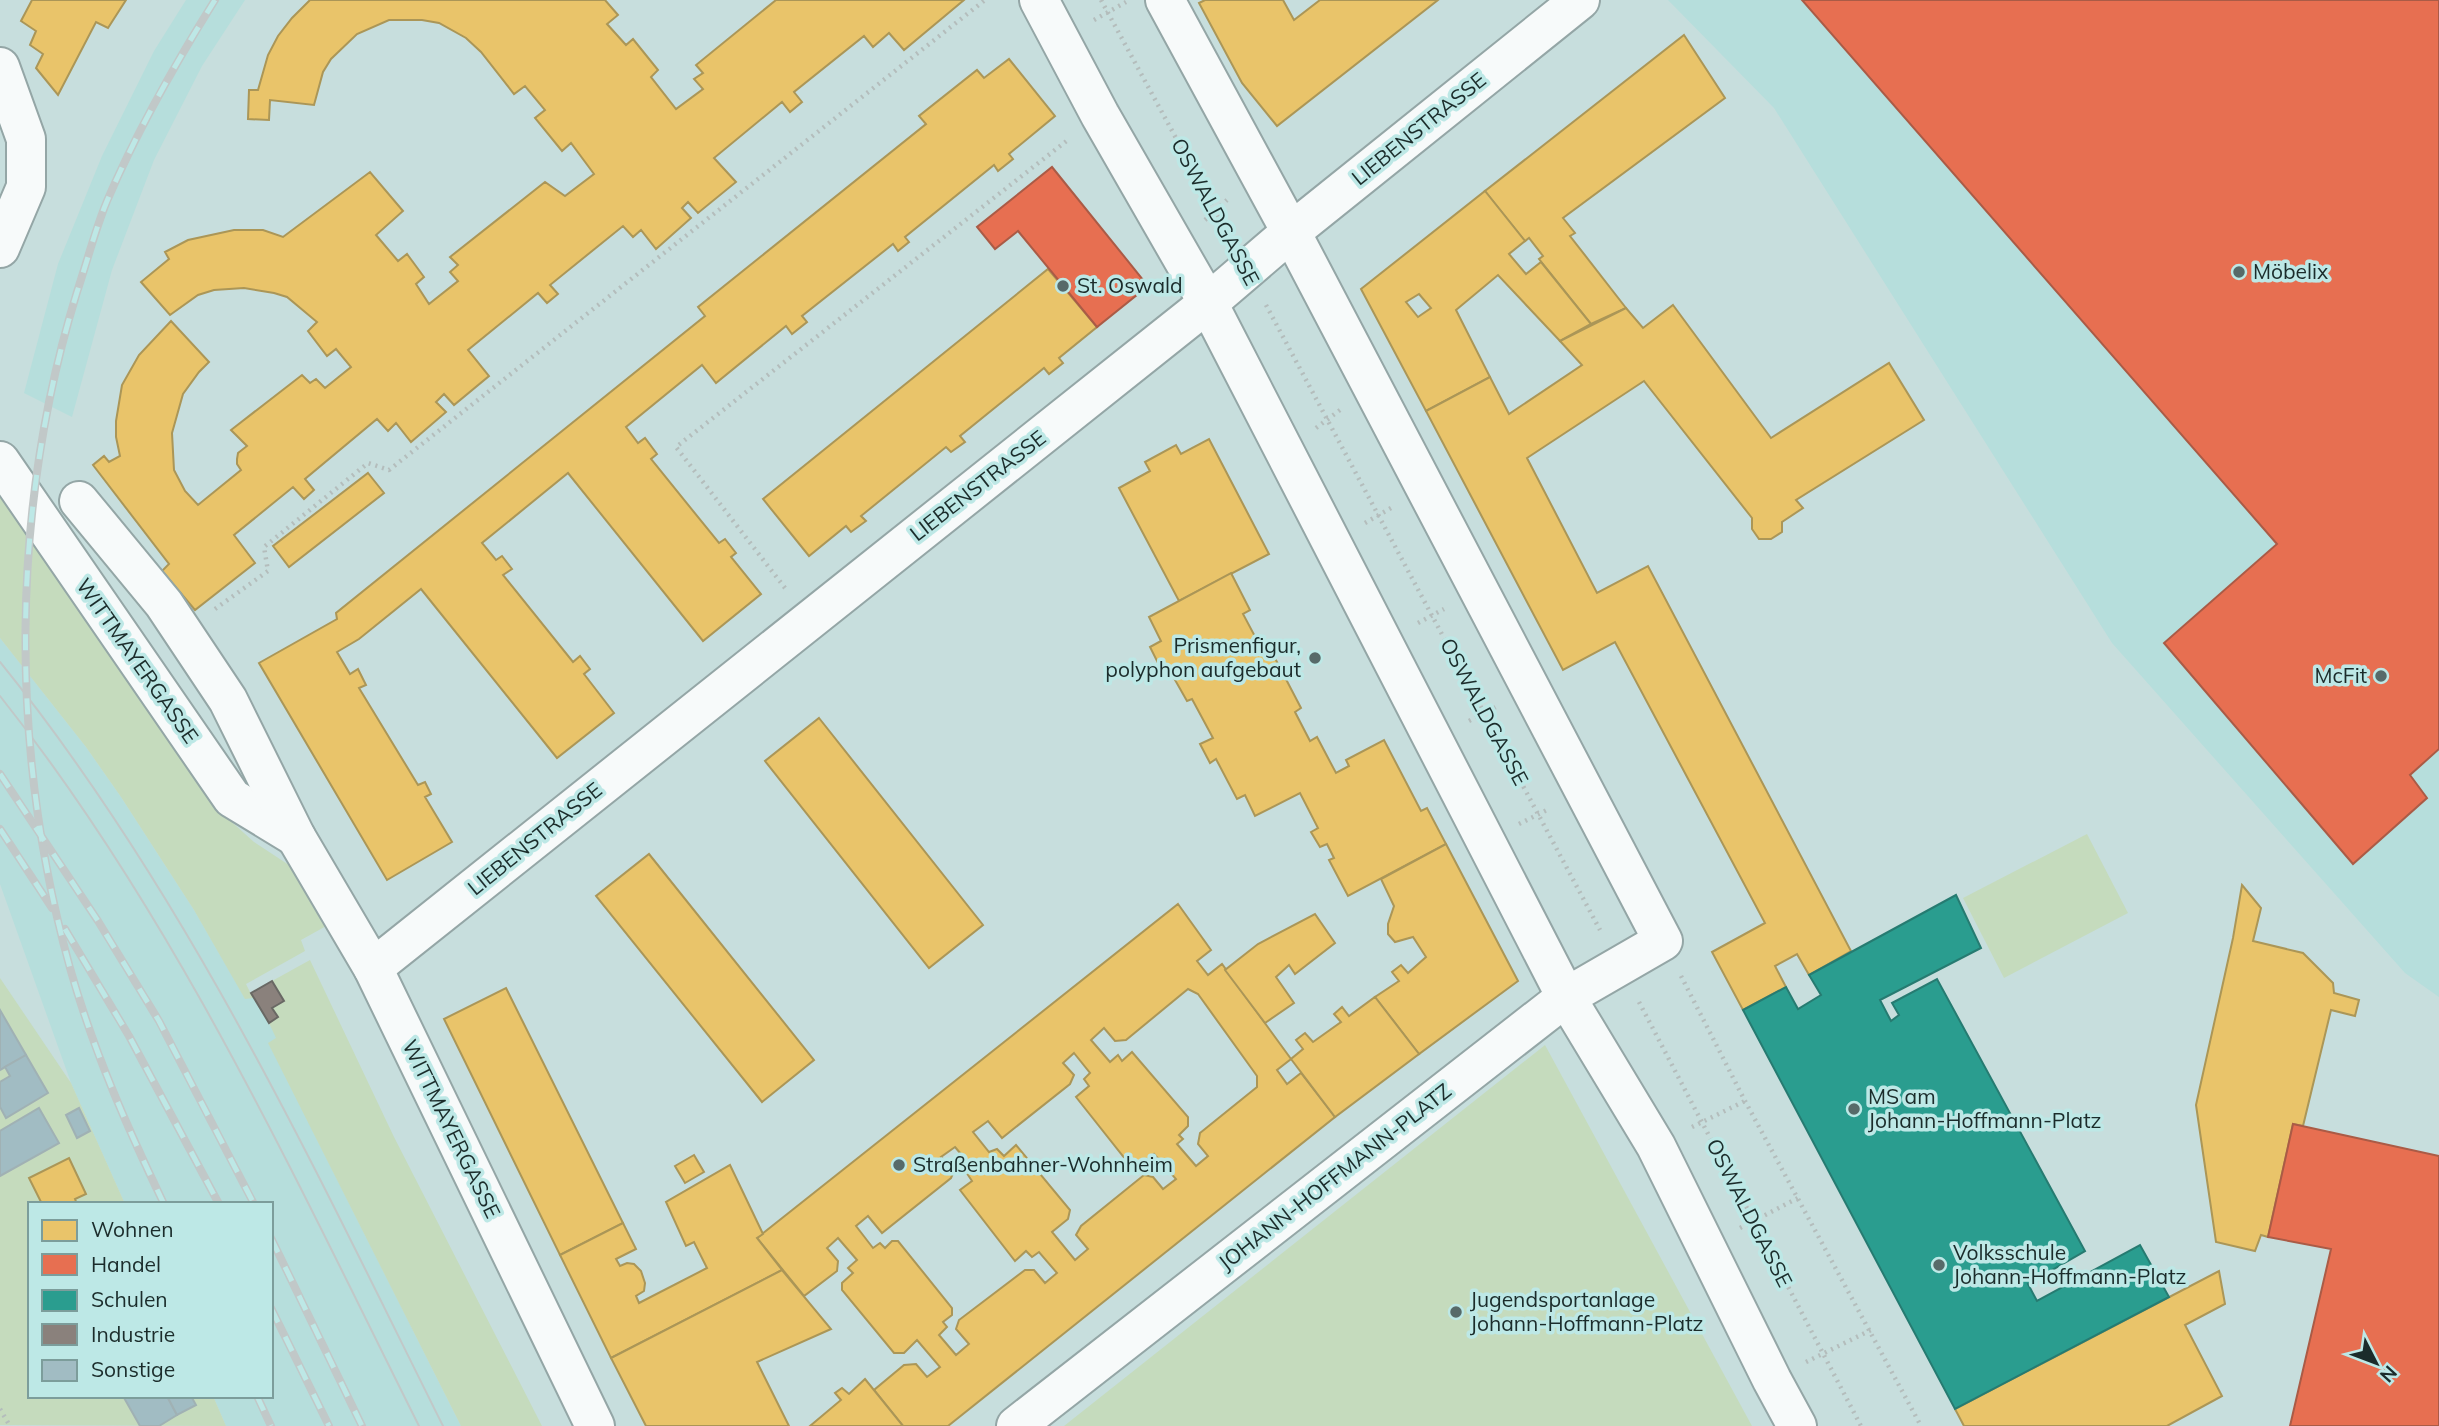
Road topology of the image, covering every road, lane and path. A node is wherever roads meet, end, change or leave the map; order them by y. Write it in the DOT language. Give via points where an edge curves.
graph roads {
  1 [pos="985,0"];
  2 [pos="1039,0"];
  3 [pos="1101,0"];
  4 [pos="1166,0"];
  5 [pos="1580,0"];
  6 [pos="0,67"];
  7 [pos="1100,115"];
  8 [pos="1259,173"];
  9 [pos="1215,211"];
  10 [pos="1291,232"];
  11 [pos="1176,246"];
  12 [pos="0,248"];
  13 [pos="1247,270"];
  14 [pos="1208,303"];
  15 [pos="1371,387"];
  16 [pos="1328,420"];
  17 [pos="1285,452"];
  18 [pos="0,461"];
  19 [pos="1425,488"];
  20 [pos="79,501"];
  21 [pos="1379,515"];
  22 [pos="1332,542"];
  23 [pos="1479,590"];
  24 [pos="1432,615"];
  25 [pos="809,620"];
  26 [pos="184,633"];
  27 [pos="1383,642"];
  28 [pos="1531,690"];
  29 [pos="1484,713"];
  30 [pos="1433,739"];
  31 [pos="1584,791"];
  32 [pos="1538,814"];
  33 [pos="296,837"];
  34 [pos="1486,841"];
  35 [pos="1663,941"];
  36 [pos="1619,966"];
  37 [pos="373,968"];
  38 [pos="1566,997"];
  39 [pos="1745,1101"];
  40 [pos="1702,1122"];
  41 [pos="1656,1146"];
  42 [pos="1798,1198"];
  43 [pos="1754,1221"];
  44 [pos="1705,1246"];
  45 [pos="1871,1330"];
  46 [pos="1822,1354"];
  47 [pos="1772,1380"];
  48 [pos="0,1409"];
  49 [pos="10,1426"];
  50 [pos="595,1426"];
  51 [pos="1016,1426"];
  52 [pos="1797,1426"];
  53 [pos="1861,1426"];
  54 [pos="1922,1426"];
  1 -- 26 [label="path" via="389,470 368,463 264,547 268,570"];
  2 -- 7 [label="street"];
  3 -- 9 [label="path, OSWALDGASSE"];
  4 -- 8 [label="street"];
  5 -- 10 [label="street, LIEBENSTRASSE"];
  6 -- 12 [label="street" via="26,139 26,187"];
  7 -- 11 [label="street"];
  7 -- 25 [label="path" via="676,447"];
  8 -- 9 [label="path"];
  8 -- 10 [label="street"];
  9 -- 11 [label="path"];
  9 -- 13 [label="path, OSWALDGASSE"];
  10 -- 13 [label="street, LIEBENSTRASSE"];
  10 -- 15 [label="street"];
  11 -- 14 [label="street"];
  13 -- 14 [label="street, LIEBENSTRASSE"];
  13 -- 16 [label="path, OSWALDGASSE"];
  14 -- 17 [label="street"];
  14 -- 25 [label="street, LIEBENSTRASSE"];
  15 -- 16 [label="path"];
  15 -- 19 [label="street"];
  16 -- 17 [label="path"];
  16 -- 21 [label="path, OSWALDGASSE"];
  17 -- 22 [label="street"];
  18 -- 33 [label="street, WITTMAYERGASSE" via="232,798"];
  19 -- 21 [label="path"];
  19 -- 23 [label="street"];
  20 -- 26 [label="street, WITTMAYERGASSE"];
  21 -- 22 [label="path"];
  21 -- 24 [label="path, OSWALDGASSE"];
  22 -- 27 [label="street"];
  23 -- 24 [label="path"];
  23 -- 28 [label="street"];
  24 -- 27 [label="path"];
  24 -- 29 [label="path, OSWALDGASSE"];
  25 -- 37 [label="street, LIEBENSTRASSE"];
  26 -- 33 [label="street, WITTMAYERGASSE" via="228,700"];
  27 -- 30 [label="street"];
  28 -- 29 [label="path"];
  28 -- 31 [label="street"];
  29 -- 30 [label="path"];
  29 -- 32 [label="path, OSWALDGASSE"];
  30 -- 34 [label="street"];
  31 -- 32 [label="path"];
  31 -- 35 [label="street"];
  32 -- 34 [label="path"];
  32 -- 36 [label="path, OSWALDGASSE"];
  33 -- 37 [label="street, WITTMAYERGASSE"];
  34 -- 38 [label="street"];
  35 -- 36 [label="street, JOHANN-HOFFMANN-PLATZ"];
  35 -- 39 [label="path"];
  36 -- 38 [label="street, JOHANN-HOFFMANN-PLATZ"];
  36 -- 40 [label="path, OSWALDGASSE"];
  37 -- 50 [label="street, WITTMAYERGASSE"];
  38 -- 41 [label="street"];
  38 -- 51 [label="street, JOHANN-HOFFMANN-PLATZ"];
  39 -- 40 [label="path"];
  39 -- 42 [label="path"];
  40 -- 41 [label="path"];
  40 -- 43 [label="path, OSWALDGASSE"];
  41 -- 44 [label="street"];
  42 -- 43 [label="path"];
  42 -- 45 [label="path"];
  43 -- 44 [label="path"];
  43 -- 46 [label="path, OSWALDGASSE"];
  44 -- 47 [label="street"];
  45 -- 46 [label="path"];
  45 -- 54 [label="path"];
  46 -- 47 [label="path"];
  46 -- 53 [label="path, OSWALDGASSE"];
  47 -- 52 [label="street"];
  48 -- 49 [label="path"];
}
